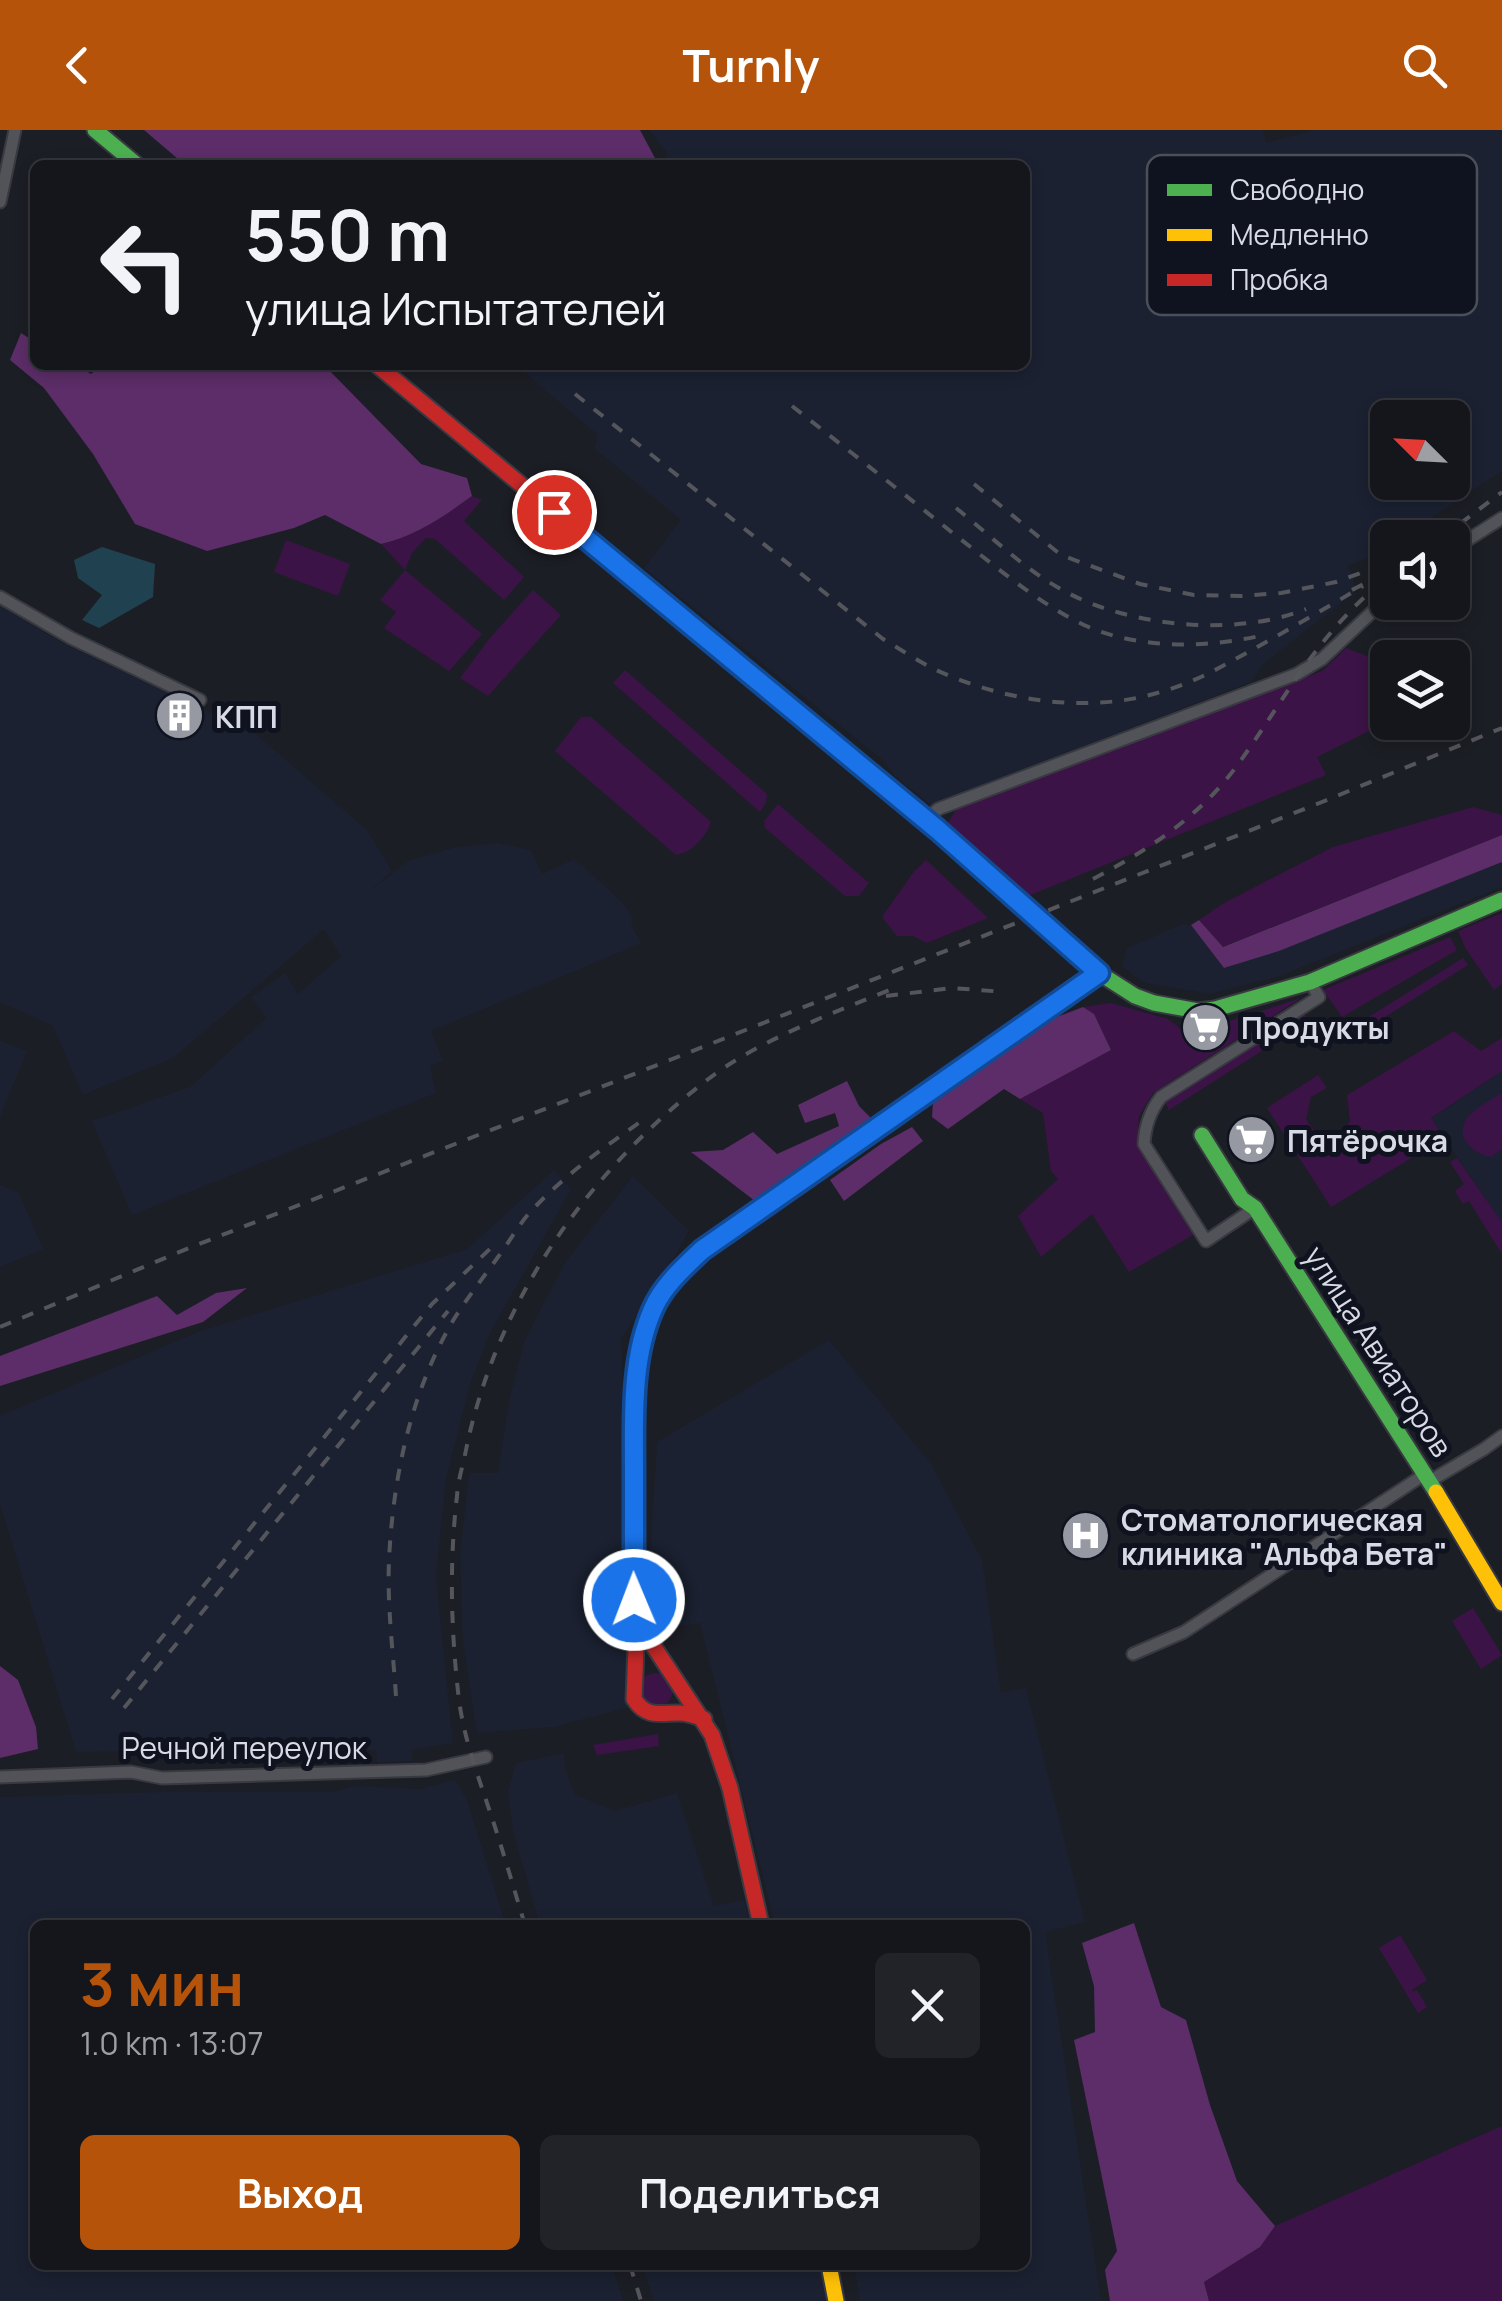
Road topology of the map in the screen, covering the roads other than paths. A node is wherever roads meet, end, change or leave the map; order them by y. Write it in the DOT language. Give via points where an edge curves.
graph roads {
  1 [pos="15,130"];
  2 [pos="95,130"];
  3 [pos="131,160"];
  4 [pos="0,202"];
  5 [pos="383,370"];
  6 [pos="1502,518"];
  7 [pos="1470,538"];
  8 [pos="0,597"];
  9 [pos="1370,614"];
  10 [pos="200,700"];
  11 [pos="925,820"];
  12 [pos="1502,900"];
  13 [pos="1099,973"];
  14 [pos="1310,982"];
  15 [pos="1202,1135"];
  16 [pos="1256,1208"];
  17 [pos="1502,1436"];
  18 [pos="1427,1478"];
  19 [pos="1502,1603"];
  20 [pos="637,1621"];
  21 [pos="1133,1654"];
  22 [pos="671,1674"];
  23 [pos="635,1680"];
  24 [pos="682,1690"];
  25 [pos="673,1713"];
  26 [pos="704,1719"];
  27 [pos="486,1756"];
  28 [pos="0,1777"];
  29 [pos="761,1920"];
  30 [pos="830,2270"];
  31 [pos="836,2301"];
  1 -- 4 [label="street"];
  2 -- 3 [label="main road"];
  5 -- 11 [label="main road"];
  6 -- 7 [label="street"];
  8 -- 10 [label="street"];
  9 -- 11 [label="street" via="1298,674 938,809"];
  11 -- 13 [label="main road"];
  12 -- 14 [label="main road"];
  13 -- 14 [label="main road" via="1154,1003 1198,1011"];
  13 -- 20 [label="main road" via="702,1250 675,1276 653,1308 637,1373"];
  14 -- 16 [label="street" via="1319,997 1161,1097 1145,1130 1144,1144 1206,1240"];
  15 -- 16 [label="main road, улица Авиаторов" via="1242,1198"];
  16 -- 18 [label="main road, улица Авиаторов"];
  17 -- 18 [label="street"];
  18 -- 19 [label="main road, улица Авиаторов"];
  18 -- 21 [label="street" via="1184,1632"];
  20 -- 22 [label="main road"];
  20 -- 23 [label="main road"];
  22 -- 23 [label="main road" via="654,1668"];
  22 -- 24 [label="main road"];
  23 -- 25 [label="main road" via="638,1707"];
  24 -- 25 [label="main road"];
  24 -- 26 [label="main road"];
  25 -- 26 [label="main road"];
  26 -- 29 [label="main road" via="730,1788"];
  27 -- 28 [label="street, Речной переулок" via="426,1770 366,1773"];
  30 -- 31 [label="main road"];
}
